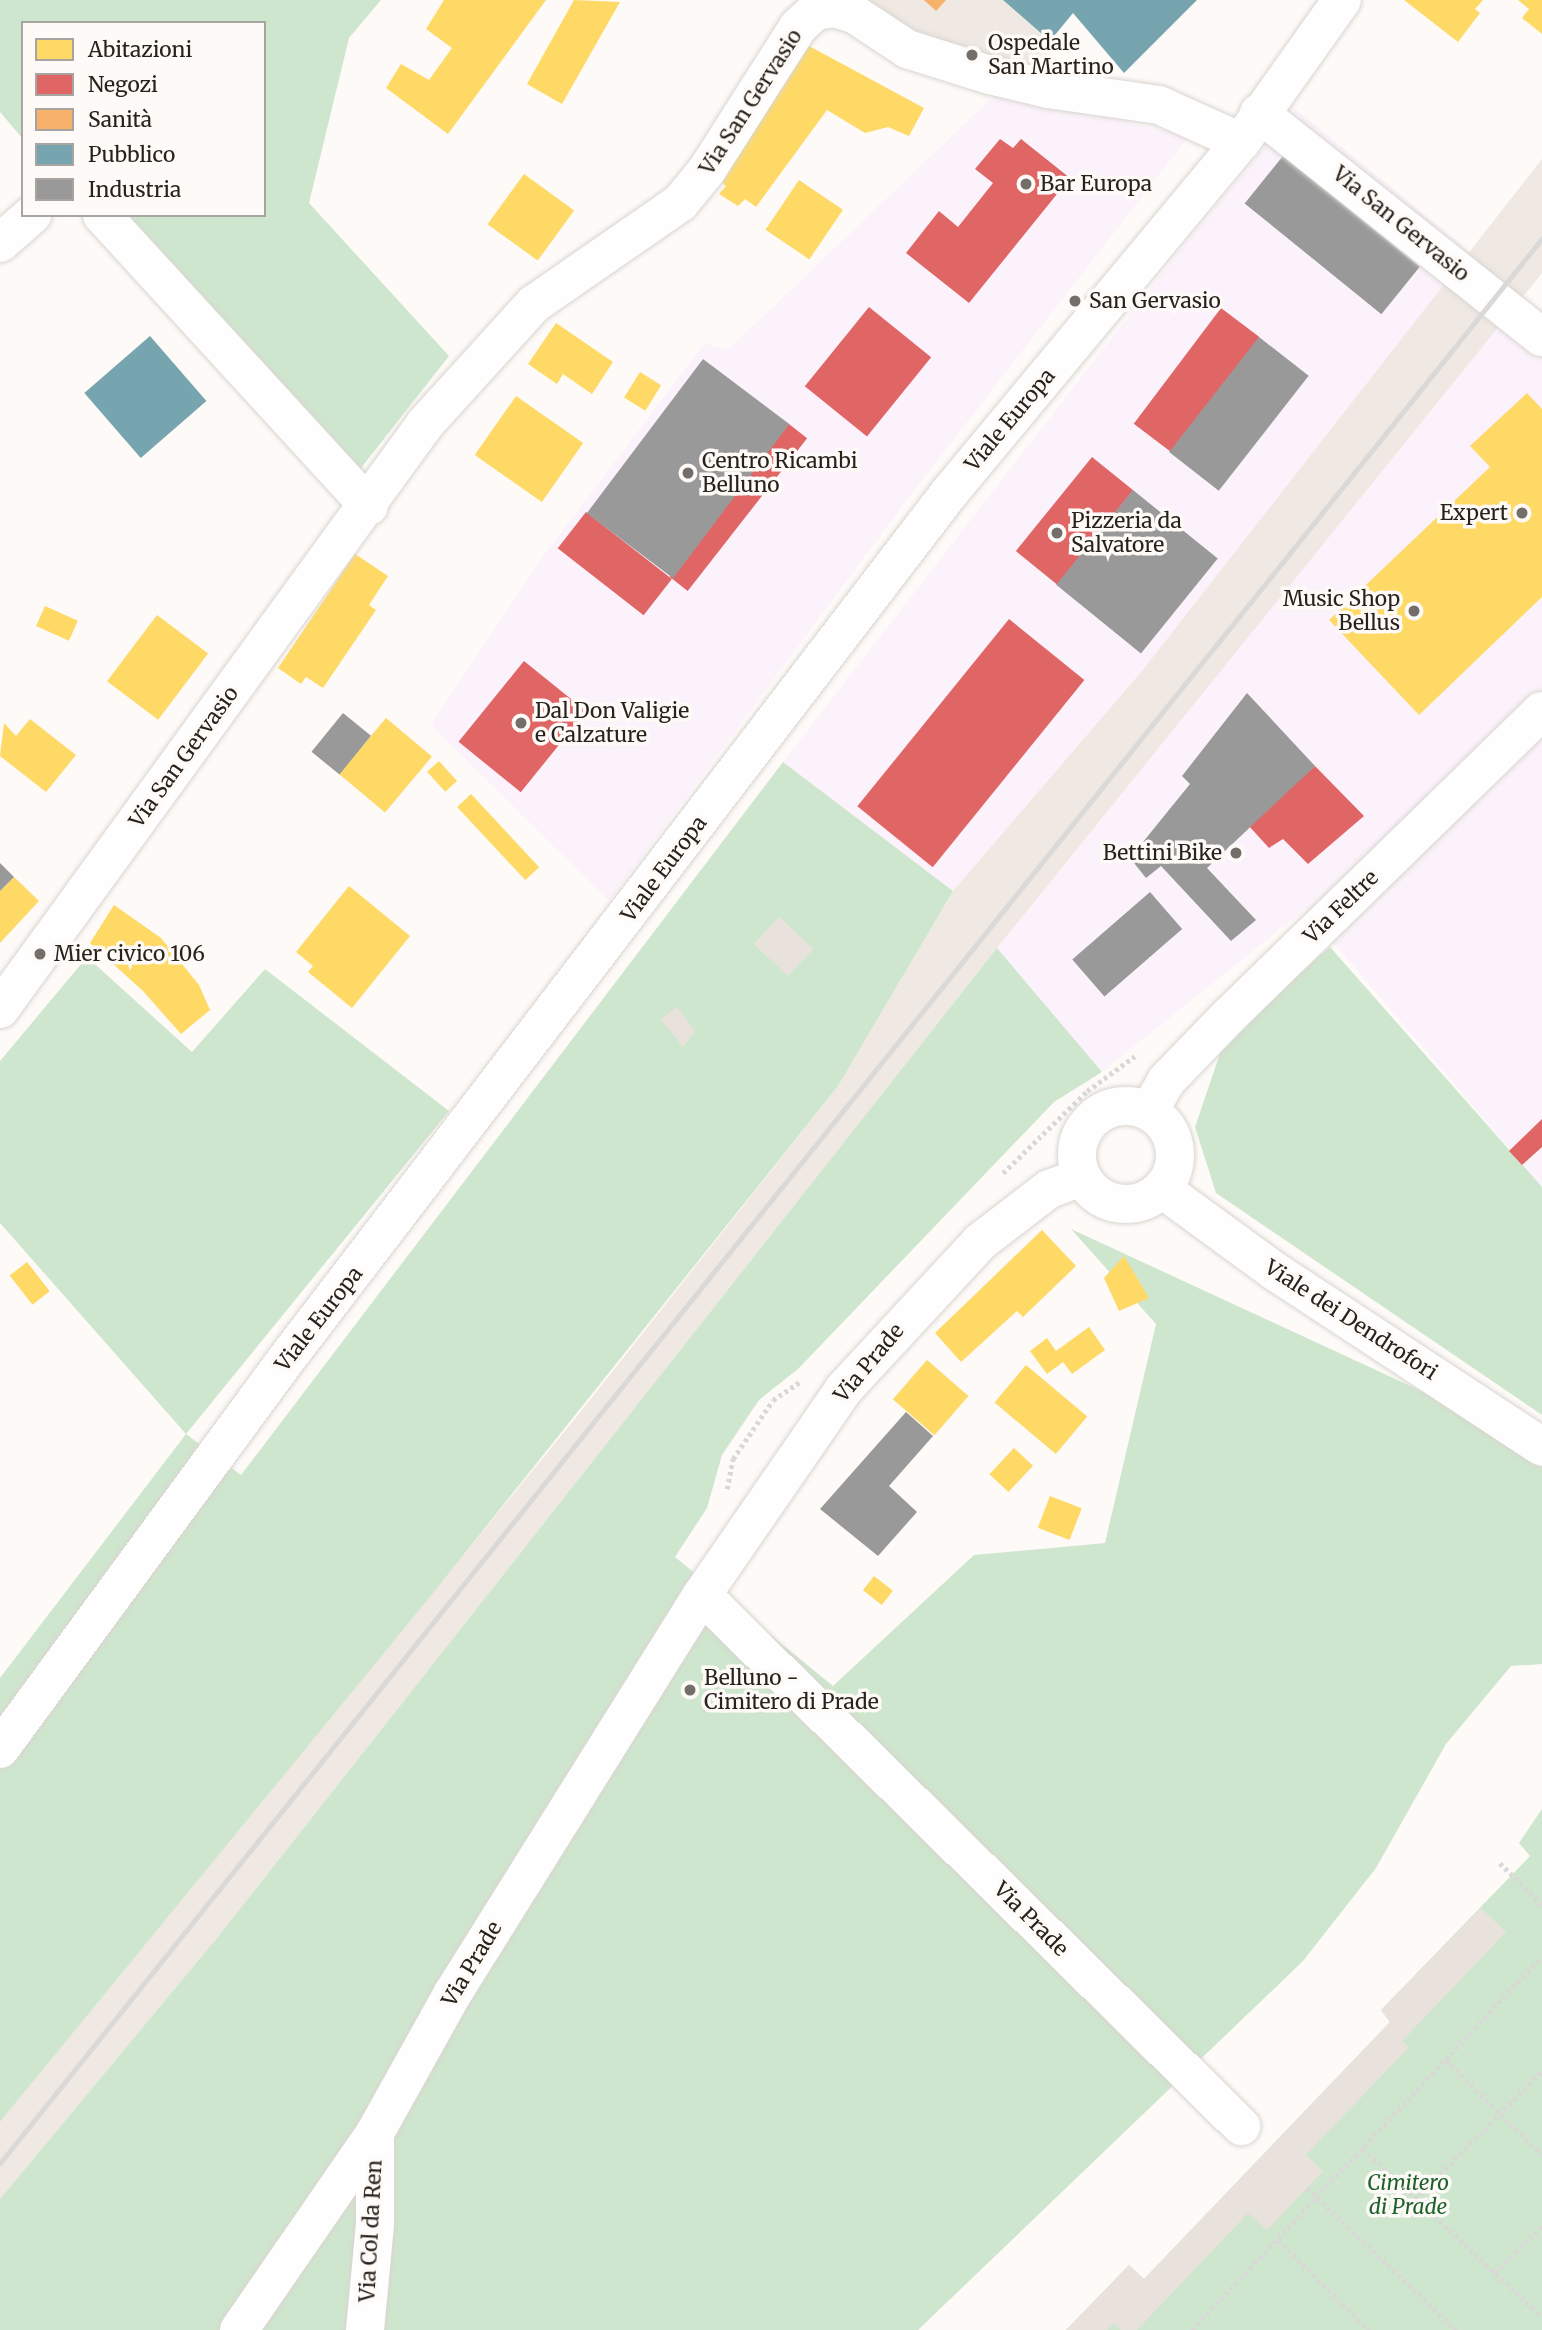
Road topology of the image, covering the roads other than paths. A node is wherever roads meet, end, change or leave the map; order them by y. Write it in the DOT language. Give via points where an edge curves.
graph roads {
  1 [pos="1342,0"];
  2 [pos="809,6"];
  3 [pos="1250,128"];
  4 [pos="30,217"];
  5 [pos="104,217"];
  6 [pos="0,243"];
  7 [pos="1542,337"];
  8 [pos="369,506"];
  9 [pos="1542,711"];
  10 [pos="0,1009"];
  11 [pos="1149,1111"];
  12 [pos="1082,1177"];
  13 [pos="1162,1189"];
  14 [pos="1542,1447"];
  15 [pos="702,1595"];
  16 [pos="0,1749"];
  17 [pos="1241,2126"];
  18 [pos="375,2133"];
  19 [pos="239,2330"];
  20 [pos="365,2330"];
  1 -- 3 [label="main road, Viale Europa"];
  2 -- 3 [label="main road, Via San Gervasio" via="854,14 907,49 990,75"];
  2 -- 8 [label="main road, Via San Gervasio" via="692,190 667,213 534,304 425,424"];
  3 -- 7 [label="main road, Via San Gervasio"];
  3 -- 16 [label="main road, Viale Europa" via="950,492 285,1362"];
  4 -- 6 [label="main road"];
  5 -- 8 [label="main road"];
  8 -- 10 [label="main road, Via San Gervasio"];
  9 -- 11 [label="main road, Via Feltre" via="1228,1017 1166,1081"];
  11 -- 12 [label="main road" via="1119,1107 1092,1120 1077,1147"];
  11 -- 13 [label="main road" via="1166,1126 1175,1147 1174,1169"];
  12 -- 13 [label="main road" via="1093,1192 1110,1202 1147,1200"];
  12 -- 15 [label="main road, Via Prade" via="1049,1189 1012,1214 912,1312 844,1390"];
  13 -- 14 [label="main road, Viale dei Dendrofori" via="1276,1272"];
  15 -- 17 [label="main road, Via Prade"];
  15 -- 18 [label="main road, Via Prade" via="453,1993"];
  18 -- 19 [label="main road, Via Prade"];
  18 -- 20 [label="main road, Via Col da Ren" via="375,2224"];
}
